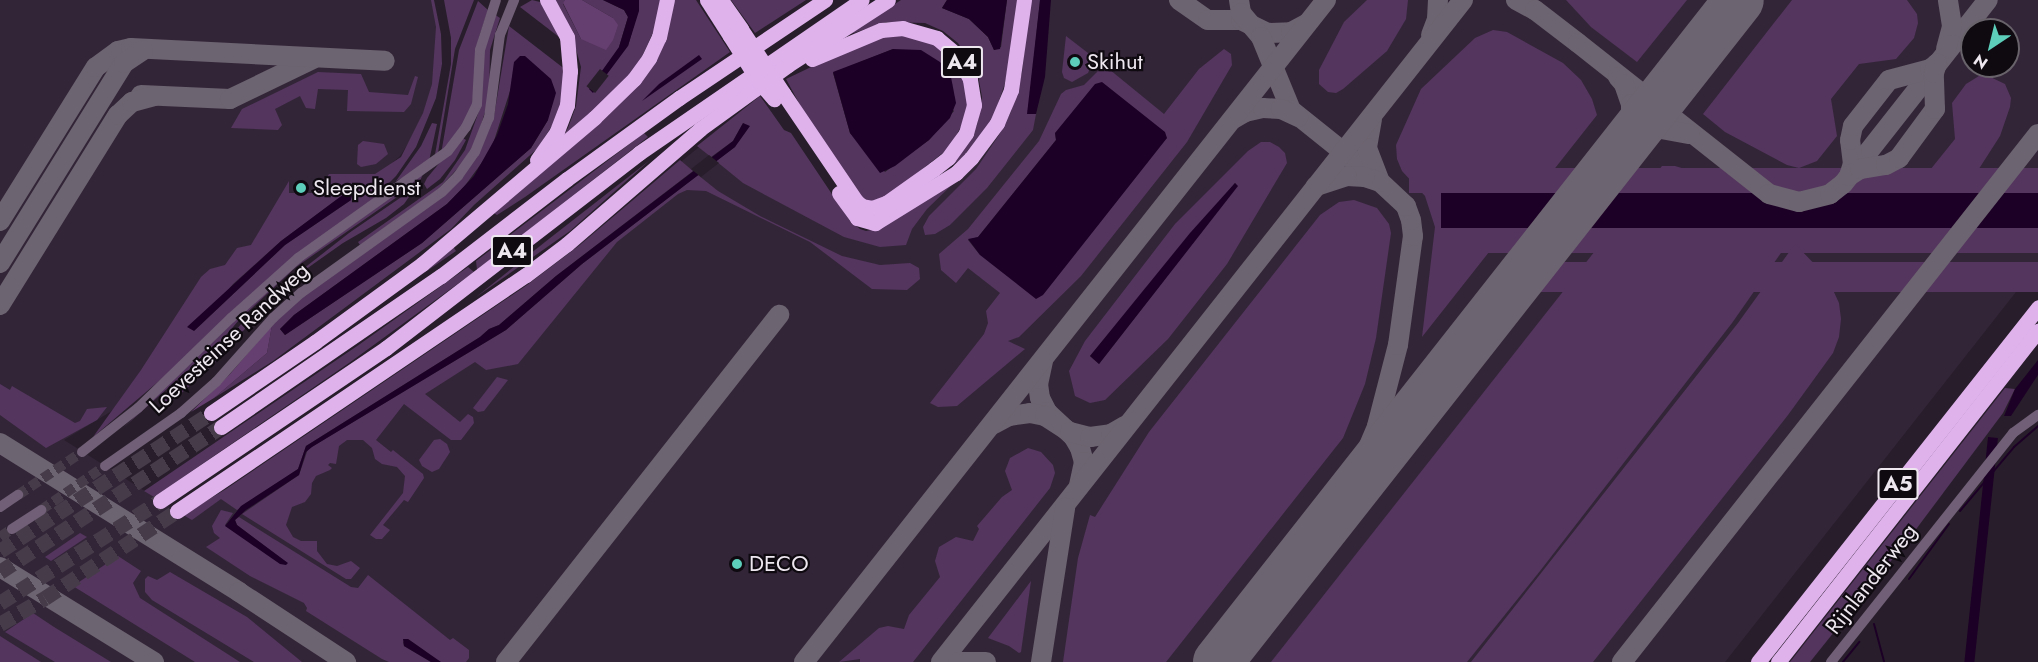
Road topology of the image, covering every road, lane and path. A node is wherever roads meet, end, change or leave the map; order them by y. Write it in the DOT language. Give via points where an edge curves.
graph roads {
  1 [pos="496,0"];
  2 [pos="514,0"];
  3 [pos="547,0"];
  4 [pos="667,0"];
  5 [pos="707,0"];
  6 [pos="721,0"];
  7 [pos="825,0"];
  8 [pos="862,0"];
  9 [pos="888,0"];
  10 [pos="1024,0"];
  11 [pos="735,33"];
  12 [pos="751,92"];
  13 [pos="779,96"];
  14 [pos="524,180"];
  15 [pos="2038,307"];
  16 [pos="2038,331"];
  17 [pos="211,413"];
  18 [pos="2038,415"];
  19 [pos="220,428"];
  20 [pos="82,452"];
  21 [pos="105,466"];
  22 [pos="18,495"];
  23 [pos="160,501"];
  24 [pos="0,507"];
  25 [pos="41,510"];
  26 [pos="177,511"];
  27 [pos="12,529"];
  28 [pos="1758,662"];
  29 [pos="1778,662"];
  30 [pos="1831,662"];
  1 -- 20 [label="street, Loevesteinse Randweg" via="480,50 477,104 448,151 298,258 138,408"];
  2 -- 21 [label="street, Loevesteinse Randweg" via="500,35 489,118 475,152 458,176 442,192 302,293 181,413"];
  3 -- 14 [label="highway, A4" via="567,36 567,105 557,131"];
  4 -- 14 [label="highway, A4" via="659,37 634,79"];
  5 -- 11 [label="highway, A4"];
  6 -- 11 [label="highway, A4"];
  7 -- 19 [label="highway, A4" via="679,98 441,276"];
  8 -- 23 [label="highway, A4" via="639,153 386,348"];
  9 -- 12 [label="highway, A4"];
  10 -- 13 [label="highway, A4" via="1011,90 985,142 956,173 880,221 864,221 851,212"];
  11 -- 13 [label="highway, A4, bridge"];
  12 -- 13 [label="highway, A4" via="862,36 903,28 937,38 957,55 970,79 974,105 966,133 948,158 872,208 856,201"];
  12 -- 26 [label="highway, A4" via="684,142 526,275"];
  14 -- 17 [label="highway, A4" via="375,299"];
  15 -- 28 [label="highway, A5"];
  16 -- 29 [label="highway, A5"];
  18 -- 30 [label="street, Rijnlanderweg" via="2013,433"];
  22 -- 24 [label="street"];
  25 -- 27 [label="street"];
}
